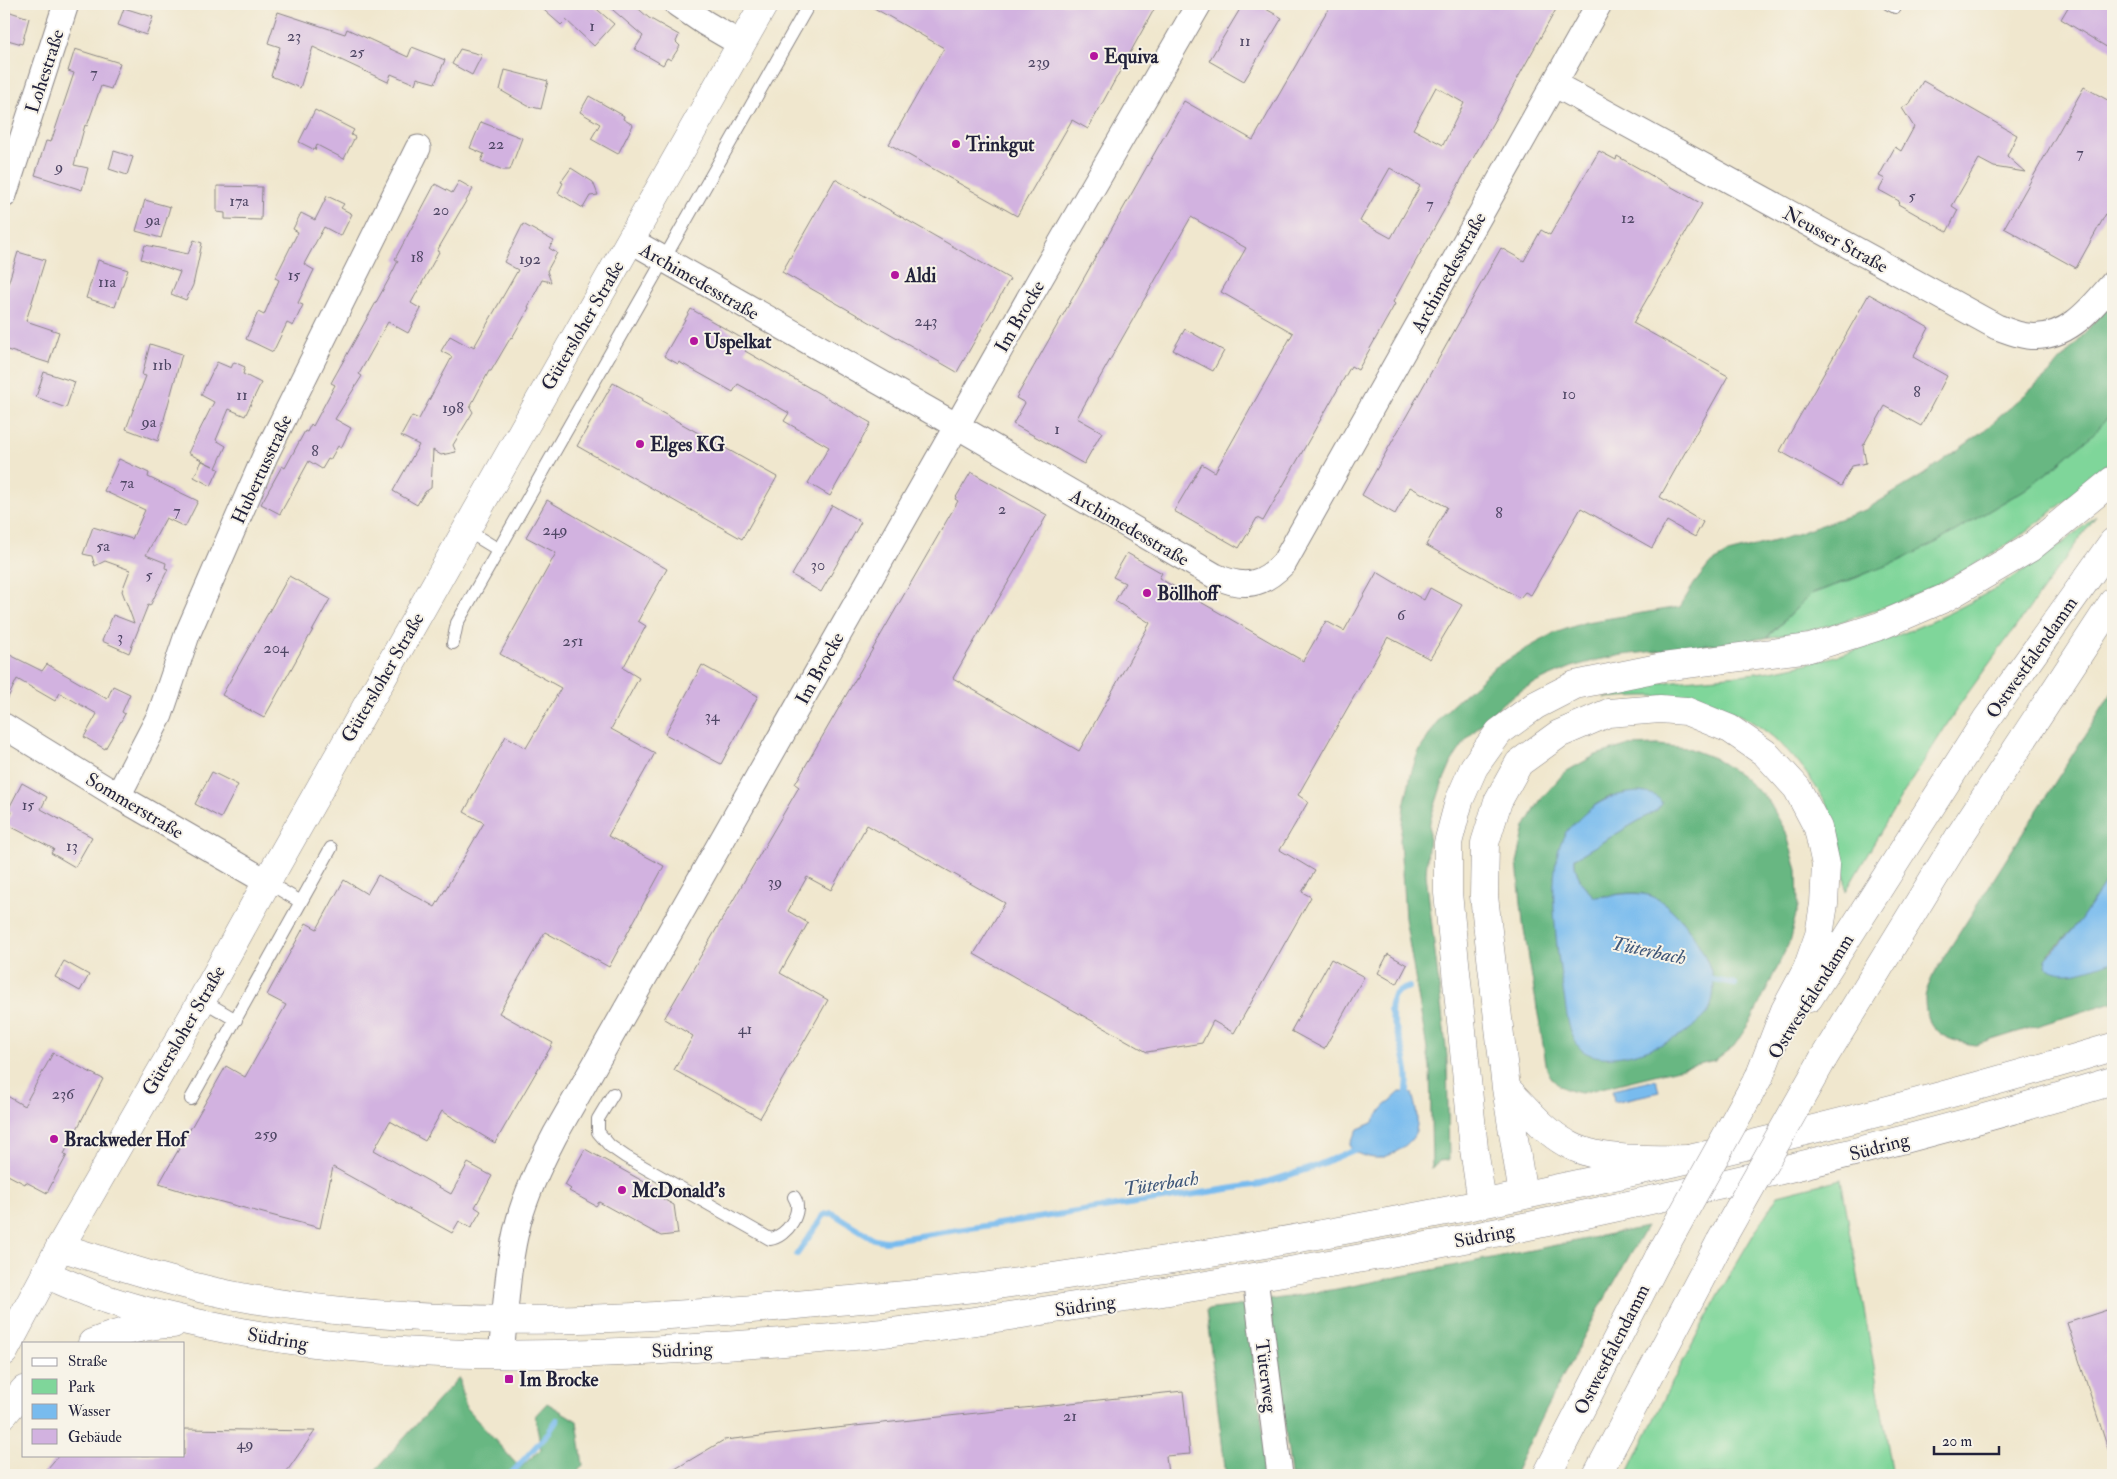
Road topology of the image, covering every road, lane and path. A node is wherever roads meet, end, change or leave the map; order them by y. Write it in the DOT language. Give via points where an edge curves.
graph roads {
  1 [pos="66,4"];
  2 [pos="677,4"];
  3 [pos="764,4"];
  4 [pos="809,4"];
  5 [pos="1199,4"];
  6 [pos="1599,4"];
  7 [pos="741,44"];
  8 [pos="1554,84"];
  9 [pos="418,148"];
  10 [pos="4,195"];
  11 [pos="630,240"];
  12 [pos="662,259"];
  13 [pos="2113,283"];
  14 [pos="957,426"];
  15 [pos="2113,480"];
  16 [pos="466,530"];
  17 [pos="2113,542"];
  18 [pos="499,550"];
  19 [pos="2113,602"];
  20 [pos="453,643"];
  21 [pos="4,727"];
  22 [pos="118,796"];
  23 [pos="331,848"];
  24 [pos="267,882"];
  25 [pos="301,902"];
  26 [pos="202,1000"];
  27 [pos="236,1020"];
  28 [pos="2113,1047"];
  29 [pos="1760,1075"];
  30 [pos="2113,1081"];
  31 [pos="1506,1088"];
  32 [pos="613,1094"];
  33 [pos="192,1099"];
  34 [pos="1691,1159"];
  35 [pos="1523,1195"];
  36 [pos="794,1197"];
  37 [pos="1482,1203"];
  38 [pos="1509,1230"];
  39 [pos="60,1247"];
  40 [pos="44,1274"];
  41 [pos="1255,1278"];
  42 [pos="505,1320"];
  43 [pos="205,1326"];
  44 [pos="94,1342"];
  45 [pos="4,1352"];
  46 [pos="501,1354"];
  47 [pos="22,1392"];
  48 [pos="4,1414"];
  49 [pos="1280,1475"];
  50 [pos="1547,1475"];
  51 [pos="1597,1475"];
  1 -- 10 [label="street, Lohestraße"];
  2 -- 7 [label="street"];
  3 -- 7 [label="main road, Gütersloher Straße"];
  4 -- 12 [label="lane"];
  5 -- 14 [label="street, Im Brocke"];
  6 -- 8 [label="street, Archimedesstraße"];
  7 -- 11 [label="main road, Gütersloher Straße"];
  8 -- 13 [label="street, Neusser Straße" via="1996,327 2027,336 2066,329 2088,313"];
  8 -- 14 [label="street, Archimedesstraße" via="1284,563 1269,577 1245,585 1215,576"];
  9 -- 22 [label="street, Hubertusstraße" via="265,456 187,635 160,714"];
  11 -- 12 [label="street, Archimedesstraße"];
  11 -- 16 [label="main road, Gütersloher Straße"];
  12 -- 14 [label="street, Archimedesstraße"];
  12 -- 18 [label="lane"];
  14 -- 42 [label="street, Im Brocke" via="545,1154 519,1221"];
  15 -- 37 [label="main road" via="2030,548 1945,598 1880,626 1810,648 1663,667 1575,685 1536,705 1498,732 1474,767 1459,801 1448,843 1448,893"];
  16 -- 18 [label="lane"];
  16 -- 24 [label="main road, Gütersloher Straße"];
  17 -- 29 [label="main road, Ostwestfalendamm" via="1986,720"];
  18 -- 20 [label="lane" via="457,623"];
  19 -- 51 [label="main road, Ostwestfalendamm, bridge" via="1959,837 1823,1059 1720,1242"];
  21 -- 22 [label="street, Sommerstraße"];
  22 -- 24 [label="street, Sommerstraße"];
  23 -- 25 [label="lane"];
  24 -- 25 [label="lane"];
  24 -- 26 [label="main road, Gütersloher Straße"];
  25 -- 27 [label="lane"];
  26 -- 27 [label="lane"];
  26 -- 39 [label="main road, Gütersloher Straße"];
  27 -- 33 [label="lane"];
  28 -- 34 [label="main road, Südring" via="2020,1075"];
  29 -- 31 [label="main road" via="1819,935 1826,865 1818,828 1797,788 1765,753 1730,729 1686,711 1660,709 1608,714 1558,734 1519,763 1498,801 1485,843 1484,896"];
  29 -- 50 [label="main road, Ostwestfalendamm, bridge" via="1659,1256"];
  30 -- 38 [label="main road, Südring" via="1822,1161 1712,1188"];
  31 -- 34 [label="main road" via="1545,1128 1569,1145 1620,1158"];
  31 -- 35 [label="main road"];
  32 -- 36 [label="lane" via="598,1119 600,1137 660,1177 770,1239 788,1229 798,1209"];
  34 -- 35 [label="main road, Südring"];
  35 -- 37 [label="main road, Südring"];
  35 -- 38 [label="main road"];
  37 -- 38 [label="main road"];
  37 -- 42 [label="main road, Südring" via="1252,1247 974,1288 742,1311 557,1321"];
  38 -- 41 [label="main road, Südring"];
  39 -- 40 [label="main road, Gütersloher Straße"];
  39 -- 42 [label="main road, Südring" via="215,1292 254,1299 387,1315"];
  40 -- 43 [label="main road, Südring" via="100,1298"];
  40 -- 45 [label="main road, Gütersloher Straße"];
  41 -- 46 [label="main road, Südring" via="898,1331 746,1345"];
  41 -- 49 [label="street, Tüterweg"];
  42 -- 46 [label="street, Im Brocke"];
  43 -- 44 [label="main road" via="155,1325"];
  43 -- 46 [label="main road, Südring" via="343,1347"];
  47 -- 48 [label="main road"];
}
